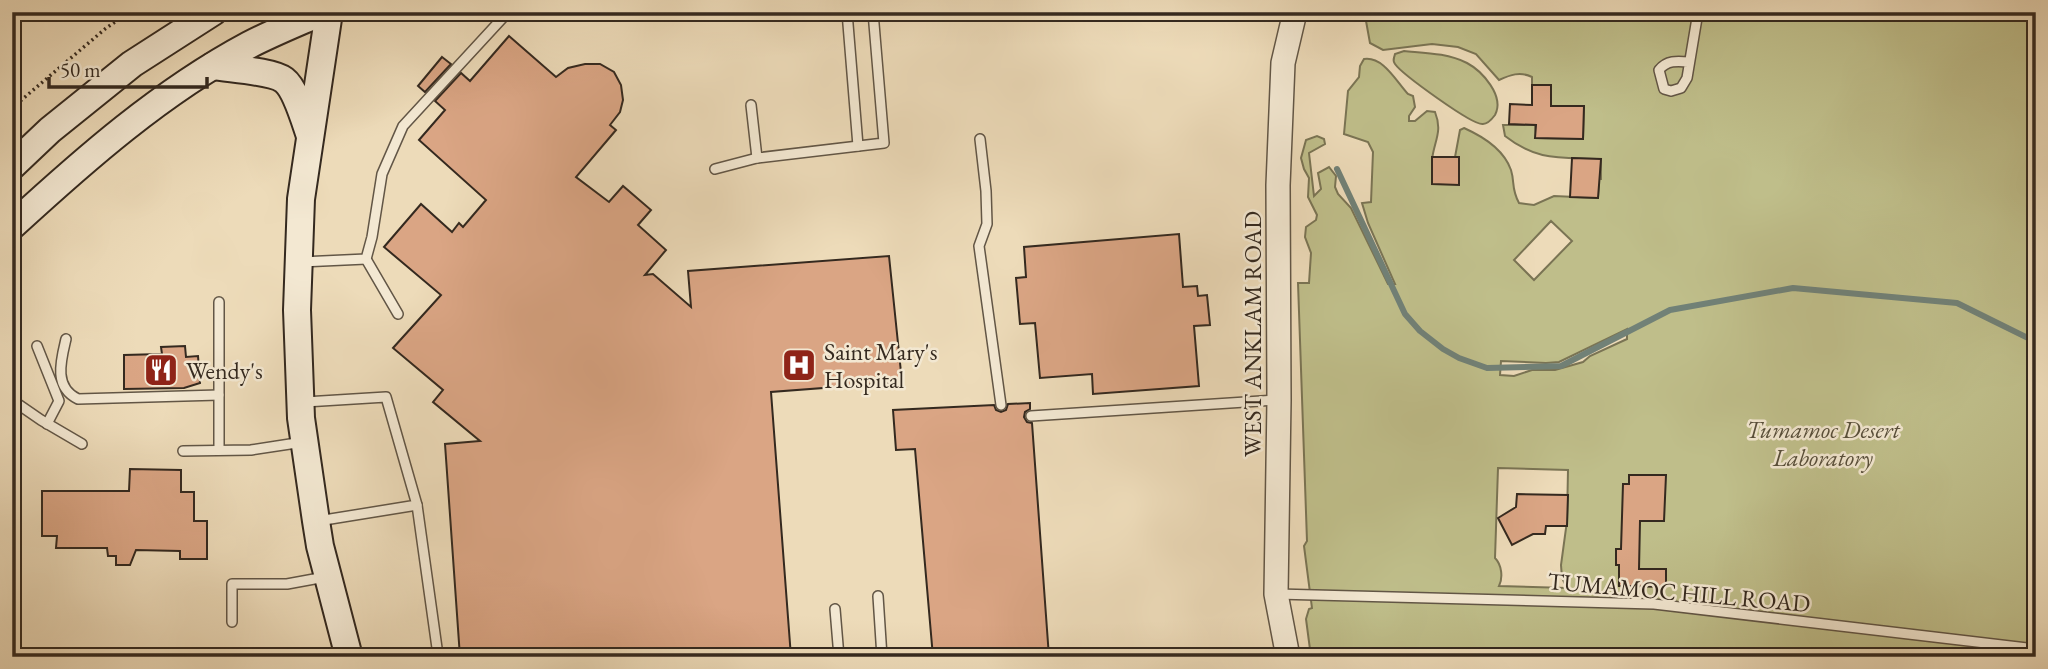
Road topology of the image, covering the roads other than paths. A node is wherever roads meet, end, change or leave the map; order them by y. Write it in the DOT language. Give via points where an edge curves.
graph roads {
  1 [pos="213,12"];
  2 [pos="322,12"];
  3 [pos="330,12"];
  4 [pos="508,12"];
  5 [pos="847,12"];
  6 [pos="873,12"];
  7 [pos="1295,12"];
  8 [pos="1698,12"];
  9 [pos="1689,62"];
  10 [pos="213,66"];
  11 [pos="751,105"];
  12 [pos="310,135"];
  13 [pos="980,139"];
  14 [pos="858,146"];
  15 [pos="757,158"];
  16 [pos="12,166"];
  17 [pos="715,169"];
  18 [pos="12,226"];
  19 [pos="366,259"];
  20 [pos="299,262"];
  21 [pos="219,302"];
  22 [pos="398,314"];
  23 [pos="66,339"];
  24 [pos="37,345"];
  25 [pos="219,396"];
  26 [pos="12,400"];
  27 [pos="1279,400"];
  28 [pos="300,402"];
  29 [pos="1001,405"];
  30 [pos="1031,416"];
  31 [pos="47,424"];
  32 [pos="305,442"];
  33 [pos="82,444"];
  34 [pos="219,450"];
  35 [pos="183,452"];
  36 [pos="417,505"];
  37 [pos="316,521"];
  38 [pos="328,576"];
  39 [pos="1276,594"];
  40 [pos="878,596"];
  41 [pos="835,608"];
  42 [pos="232,622"];
  43 [pos="2036,649"];
  44 [pos="438,655"];
  45 [pos="1288,656"];
  46 [pos="349,657"];
  47 [pos="839,657"];
  48 [pos="883,657"];
  49 [pos="1282,657"];
  1 -- 16 [label="main road" via="132,64"];
  2 -- 10 [label="main road"];
  3 -- 12 [label="main road"];
  4 -- 19 [label="lane" via="402,126 382,174"];
  5 -- 14 [label="lane"];
  6 -- 14 [label="lane" via="884,143"];
  7 -- 27 [label="street, WEST ANKLAM ROAD" via="1283,63 1280,128"];
  8 -- 9 [label="lane"];
  10 -- 12 [label="main road" via="285,80"];
  10 -- 18 [label="main road" via="157,103"];
  11 -- 15 [label="lane"];
  12 -- 20 [label="main road"];
  13 -- 29 [label="lane" via="987,224 979,246"];
  14 -- 15 [label="lane"];
  15 -- 17 [label="lane"];
  19 -- 20 [label="lane"];
  19 -- 22 [label="lane"];
  20 -- 28 [label="main road"];
  21 -- 25 [label="lane"];
  23 -- 25 [label="lane" via="60,362 63,384 78,399"];
  24 -- 31 [label="lane" via="59,401"];
  25 -- 34 [label="lane"];
  26 -- 31 [label="lane"];
  27 -- 30 [label="lane"];
  27 -- 39 [label="street, WEST ANKLAM ROAD"];
  28 -- 32 [label="main road"];
  28 -- 36 [label="lane" via="386,397"];
  31 -- 33 [label="lane"];
  32 -- 34 [label="lane"];
  32 -- 37 [label="main road"];
  34 -- 35 [label="lane"];
  36 -- 37 [label="lane"];
  36 -- 44 [label="lane"];
  37 -- 38 [label="main road"];
  38 -- 42 [label="lane" via="287,584 232,584"];
  38 -- 46 [label="main road"];
  39 -- 43 [label="lane, TUMAMOC HILL ROAD" via="1654,604"];
  39 -- 45 [label="street, WEST ANKLAM ROAD"];
  40 -- 48 [label="lane"];
  41 -- 47 [label="lane"];
  45 -- 49 [label="lane"];
}
